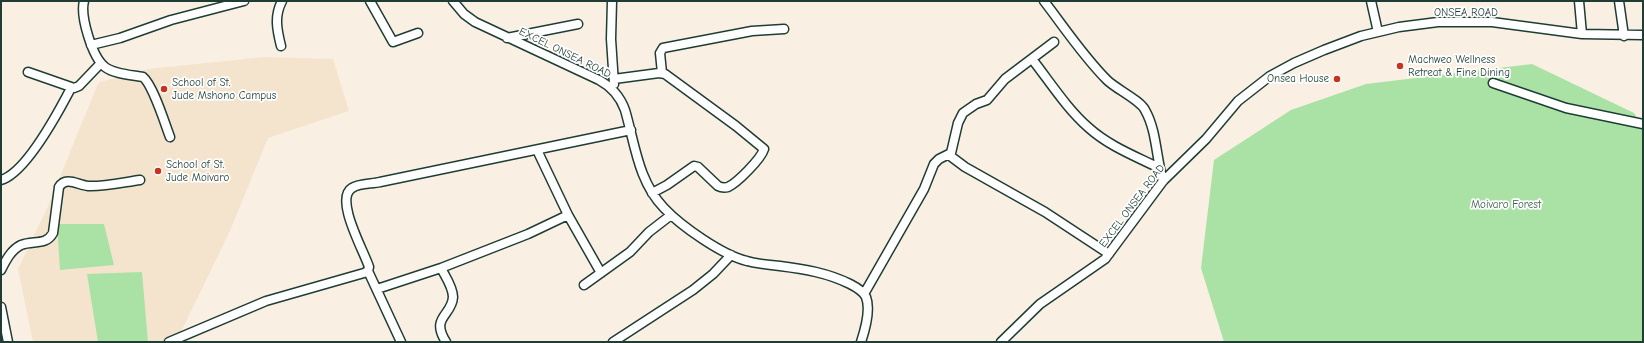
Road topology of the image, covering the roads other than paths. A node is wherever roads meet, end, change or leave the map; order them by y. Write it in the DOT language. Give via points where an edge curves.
graph roads {
  1 [pos="84,1"];
  2 [pos="244,1"];
  3 [pos="282,1"];
  4 [pos="370,1"];
  5 [pos="453,1"];
  6 [pos="612,1"];
  7 [pos="1044,1"];
  8 [pos="1371,1"];
  9 [pos="1579,1"];
  10 [pos="1619,1"];
  11 [pos="578,24"];
  12 [pos="784,30"];
  13 [pos="1378,32"];
  14 [pos="418,33"];
  15 [pos="1582,34"];
  16 [pos="1643,35"];
  17 [pos="1624,36"];
  18 [pos="507,38"];
  19 [pos="1054,42"];
  20 [pos="91,45"];
  21 [pos="281,46"];
  22 [pos="1032,59"];
  23 [pos="101,63"];
  24 [pos="1294,63"];
  25 [pos="28,72"];
  26 [pos="662,73"];
  27 [pos="614,79"];
  28 [pos="1493,83"];
  29 [pos="71,88"];
  30 [pos="616,92"];
  31 [pos="1643,124"];
  32 [pos="631,130"];
  33 [pos="170,137"];
  34 [pos="537,150"];
  35 [pos="950,155"];
  36 [pos="1159,168"];
  37 [pos="1,180"];
  38 [pos="140,180"];
  39 [pos="1163,181"];
  40 [pos="652,193"];
  41 [pos="568,215"];
  42 [pos="671,215"];
  43 [pos="1110,254"];
  44 [pos="731,255"];
  45 [pos="441,268"];
  46 [pos="1,270"];
  47 [pos="368,271"];
  48 [pos="601,273"];
  49 [pos="584,285"];
  50 [pos="377,289"];
  51 [pos="864,294"];
  52 [pos="1,307"];
  53 [pos="8,342"];
  54 [pos="169,342"];
  55 [pos="401,342"];
  56 [pos="446,342"];
  57 [pos="613,342"];
  58 [pos="861,342"];
  59 [pos="1001,342"];
  1 -- 20 [label="street" via="83,16"];
  2 -- 20 [label="street"];
  3 -- 21 [label="street" via="276,20"];
  4 -- 14 [label="street" via="392,42"];
  5 -- 18 [label="street, EXCEL ONSEA ROAD" via="469,18"];
  6 -- 27 [label="street"];
  7 -- 36 [label="street" via="1087,58 1108,80 1144,108 1155,142"];
  8 -- 13 [label="street"];
  9 -- 15 [label="street"];
  10 -- 17 [label="street"];
  11 -- 18 [label="street"];
  12 -- 26 [label="street" via="752,31 663,48 660,53"];
  13 -- 15 [label="street, ONSEA ROAD" via="1432,23 1473,22"];
  13 -- 24 [label="street, ONSEA ROAD" via="1343,42"];
  15 -- 17 [label="street, ONSEA ROAD"];
  16 -- 17 [label="street, ONSEA ROAD"];
  18 -- 30 [label="street, EXCEL ONSEA ROAD" via="599,80"];
  19 -- 22 [label="street"];
  20 -- 23 [label="street"];
  22 -- 35 [label="street" via="1005,79 987,100 963,113"];
  22 -- 36 [label="street" via="1064,101 1089,128 1124,151"];
  23 -- 29 [label="street" via="79,86"];
  23 -- 33 [label="street" via="112,70 143,77 146,80"];
  24 -- 39 [label="street, EXCEL ONSEA ROAD" via="1270,76 1238,101 1206,139"];
  25 -- 29 [label="street"];
  26 -- 27 [label="street"];
  26 -- 40 [label="street" via="764,149 729,186 718,186 694,166"];
  27 -- 30 [label="street"];
  28 -- 31 [label="street" via="1566,108"];
  29 -- 37 [label="street" via="55,118 27,157 13,175"];
  30 -- 32 [label="street, EXCEL ONSEA ROAD"];
  32 -- 34 [label="street"];
  32 -- 40 [label="street, EXCEL ONSEA ROAD" via="642,174"];
  34 -- 41 [label="street"];
  34 -- 47 [label="street" via="351,188 347,195 347,209 368,263"];
  35 -- 43 [label="street" via="965,167 1045,212"];
  35 -- 51 [label="street" via="934,164 924,189"];
  36 -- 39 [label="street"];
  38 -- 46 [label="street" via="90,186 67,181 62,183 59,187 51,237 46,241 20,246 9,254"];
  39 -- 43 [label="street, EXCEL ONSEA ROAD"];
  40 -- 42 [label="street, EXCEL ONSEA ROAD"];
  41 -- 45 [label="street" via="528,234"];
  41 -- 48 [label="street"];
  42 -- 44 [label="street, EXCEL ONSEA ROAD"];
  42 -- 48 [label="street" via="649,232 630,252"];
  43 -- 59 [label="street, EXCEL ONSEA ROAD" via="1040,304"];
  44 -- 51 [label="street, EXCEL ONSEA ROAD" via="748,262 831,275"];
  44 -- 57 [label="street" via="693,290"];
  45 -- 50 [label="street"];
  45 -- 56 [label="street" via="453,294 452,302 440,323"];
  47 -- 50 [label="street"];
  47 -- 54 [label="street" via="251,306"];
  48 -- 49 [label="street"];
  50 -- 55 [label="street"];
  51 -- 58 [label="street" via="867,308"];
  52 -- 53 [label="street"];
}
